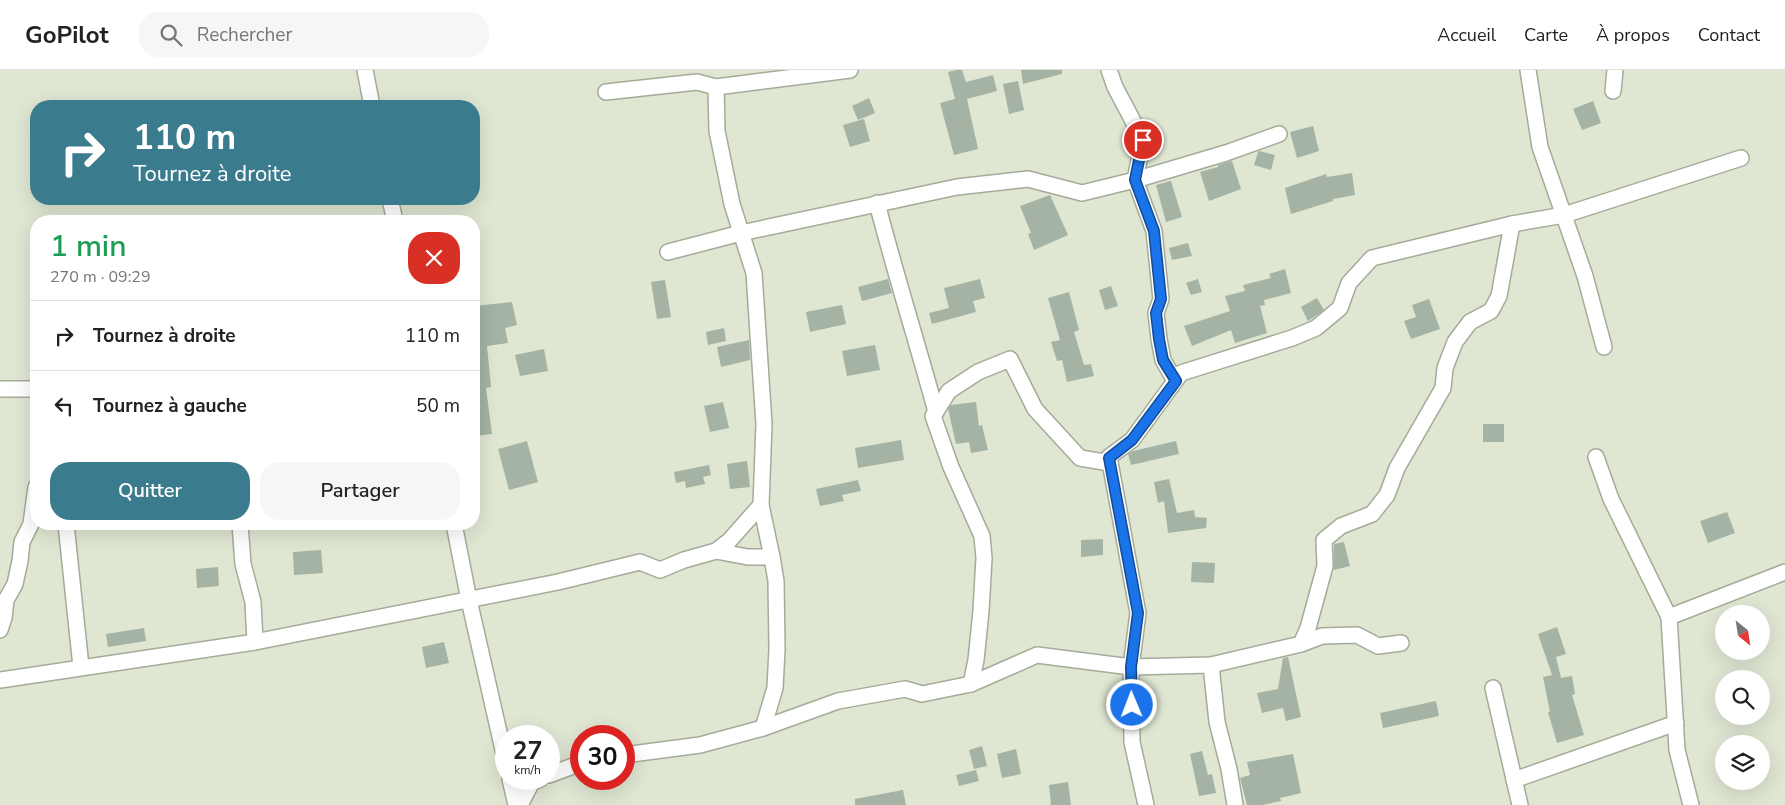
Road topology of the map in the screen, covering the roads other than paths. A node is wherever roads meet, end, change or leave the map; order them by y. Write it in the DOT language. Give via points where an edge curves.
graph roads {
  1 [pos="365,70"];
  2 [pos="846,70"];
  3 [pos="850,70"];
  4 [pos="1109,70"];
  5 [pos="1528,70"];
  6 [pos="1615,70"];
  7 [pos="697,76"];
  8 [pos="716,87"];
  9 [pos="1613,90"];
  10 [pos="606,92"];
  11 [pos="371,100"];
  12 [pos="1279,134"];
  13 [pos="1741,158"];
  14 [pos="1135,180"];
  15 [pos="876,203"];
  16 [pos="1564,215"];
  17 [pos="1512,224"];
  18 [pos="741,233"];
  19 [pos="668,252"];
  20 [pos="1604,348"];
  21 [pos="1176,381"];
  22 [pos="0,389"];
  23 [pos="30,389"];
  24 [pos="936,412"];
  25 [pos="1596,457"];
  26 [pos="1110,462"];
  27 [pos="761,505"];
  28 [pos="30,526"];
  29 [pos="67,530"];
  30 [pos="240,530"];
  31 [pos="455,530"];
  32 [pos="716,551"];
  33 [pos="772,556"];
  34 [pos="1785,572"];
  35 [pos="469,600"];
  36 [pos="1669,617"];
  37 [pos="0,630"];
  38 [pos="255,642"];
  39 [pos="1401,643"];
  40 [pos="1300,644"];
  41 [pos="1211,665"];
  42 [pos="1131,667"];
  43 [pos="81,668"];
  44 [pos="0,680"];
  45 [pos="971,684"];
  46 [pos="1493,688"];
  47 [pos="1676,723"];
  48 [pos="497,725"];
  49 [pos="763,728"];
  50 [pos="635,753"];
  51 [pos="1514,780"];
  52 [pos="513,790"];
  53 [pos="528,790"];
  54 [pos="516,805"];
  55 [pos="520,805"];
  56 [pos="1146,805"];
  57 [pos="1235,805"];
  58 [pos="1520,805"];
  59 [pos="1691,805"];
  1 -- 11 [label="street"];
  2 -- 3 [label="street"];
  2 -- 8 [label="street"];
  4 -- 14 [label="street" via="1143,140"];
  5 -- 16 [label="street" via="1540,147"];
  6 -- 9 [label="street"];
  7 -- 8 [label="street"];
  7 -- 10 [label="street"];
  8 -- 18 [label="street" via="717,131"];
  12 -- 14 [label="street"];
  13 -- 16 [label="street"];
  14 -- 15 [label="street" via="1082,193 1028,179 957,187"];
  14 -- 21 [label="street" via="1154,231 1161,299 1156,313 1163,360"];
  15 -- 18 [label="street"];
  15 -- 24 [label="street"];
  16 -- 17 [label="street"];
  16 -- 20 [label="street" via="1585,276"];
  17 -- 21 [label="street" via="1372,258 1349,284 1340,308 1316,328 1181,374"];
  17 -- 40 [label="street" via="1498,296 1491,311 1470,322 1455,342 1445,368 1443,388 1397,468 1387,495 1372,514 1341,526 1324,540 1325,566 1308,628"];
  18 -- 19 [label="street"];
  18 -- 27 [label="street" via="754,273 764,424"];
  21 -- 26 [label="street" via="1132,440 1109,458"];
  22 -- 23 [label="street"];
  24 -- 26 [label="street" via="949,391 978,372 1010,359 1035,409 1080,458"];
  24 -- 45 [label="street" via="933,416 951,467 982,536 981,611"];
  25 -- 36 [label="street" via="1611,499"];
  26 -- 42 [label="street" via="1138,613"];
  27 -- 32 [label="street"];
  27 -- 33 [label="street"];
  28 -- 37 [label="street" via="22,542 15,584 6,600"];
  29 -- 43 [label="street"];
  30 -- 38 [label="street" via="243,564 253,602"];
  31 -- 35 [label="street"];
  32 -- 33 [label="street" via="748,557"];
  32 -- 35 [label="street" via="660,570 640,562"];
  33 -- 49 [label="street" via="776,581 775,688"];
  34 -- 36 [label="street"];
  35 -- 38 [label="street"];
  35 -- 48 [label="street"];
  36 -- 47 [label="street"];
  38 -- 43 [label="street"];
  39 -- 40 [label="street" via="1378,646 1357,635 1322,636"];
  40 -- 41 [label="street"];
  41 -- 42 [label="street"];
  41 -- 57 [label="street" via="1217,722"];
  42 -- 45 [label="street" via="1037,655"];
  42 -- 56 [label="street" via="1132,742"];
  43 -- 44 [label="street"];
  45 -- 49 [label="street" via="922,694 905,690 838,700"];
  46 -- 51 [label="street"];
  47 -- 51 [label="street"];
  47 -- 59 [label="street" via="1677,750"];
  49 -- 50 [label="street" via="700,745"];
  51 -- 58 [label="street"];
  52 -- 54 [label="street"];
  53 -- 55 [label="street"];
}
